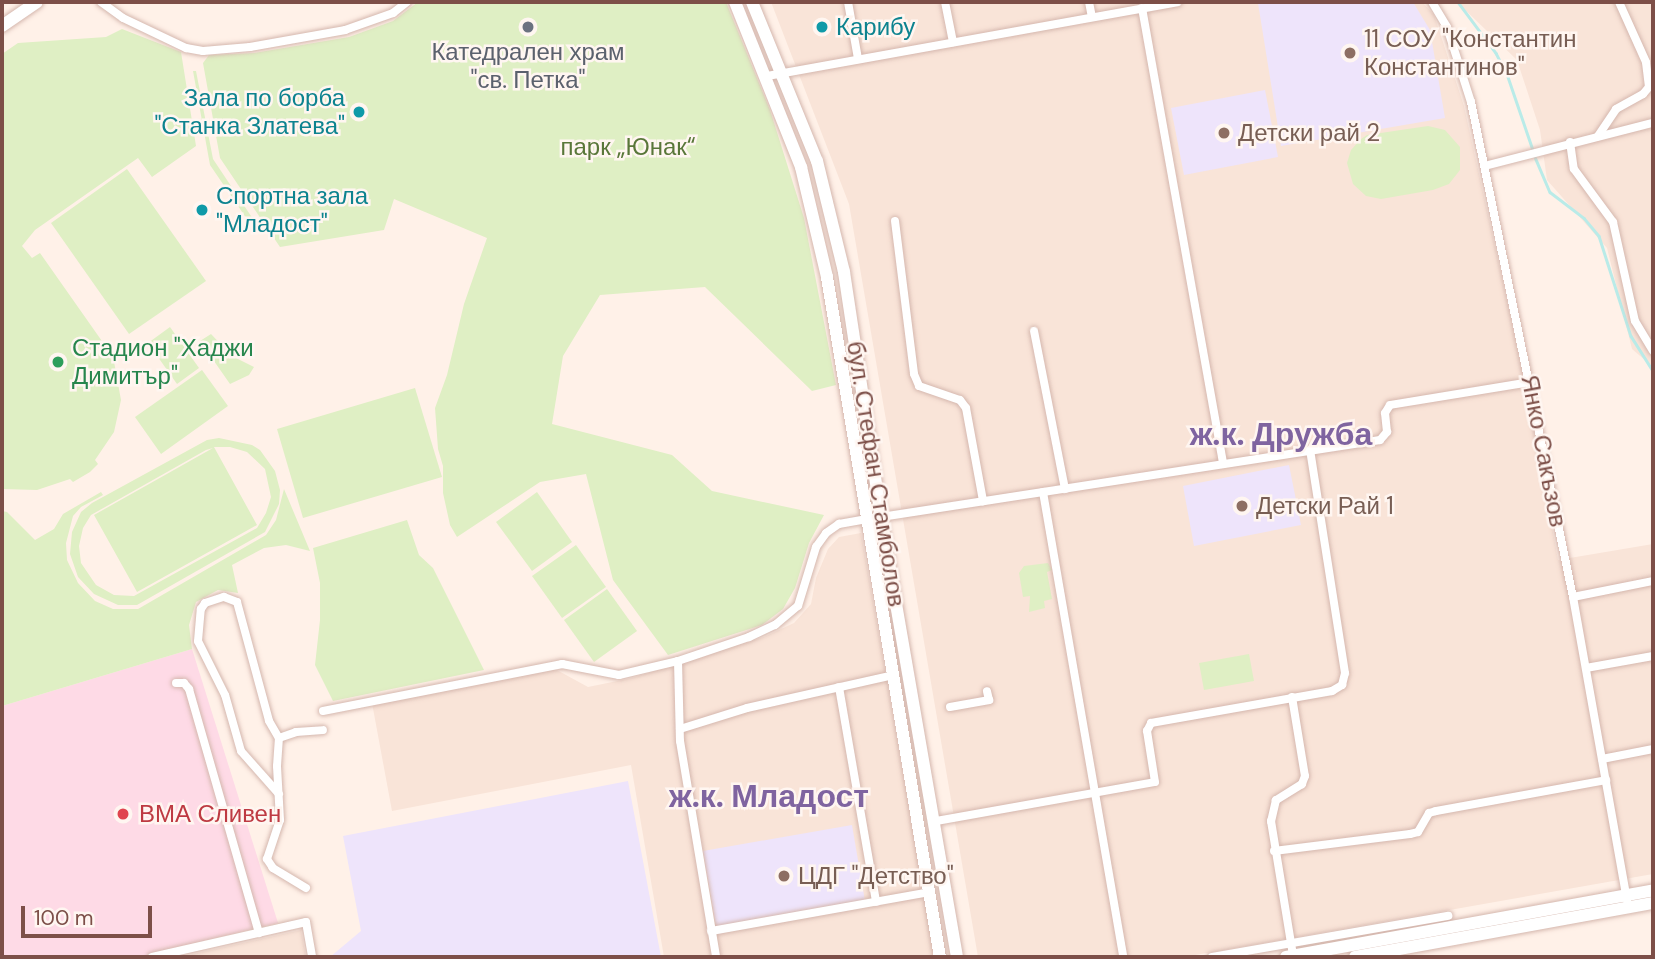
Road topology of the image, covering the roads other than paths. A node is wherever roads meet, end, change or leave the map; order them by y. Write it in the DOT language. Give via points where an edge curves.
graph roads {
  1 [pos="37,2"];
  2 [pos="102,2"];
  3 [pos="407,2"];
  4 [pos="735,2"];
  5 [pos="752,2"];
  6 [pos="848,2"];
  7 [pos="946,2"];
  8 [pos="1089,2"];
  9 [pos="1177,2"];
  10 [pos="1432,2"];
  11 [pos="1619,2"];
  12 [pos="1142,8"];
  13 [pos="1092,17"];
  14 [pos="2,26"];
  15 [pos="953,42"];
  16 [pos="858,59"];
  17 [pos="781,73"];
  18 [pos="767,76"];
  19 [pos="1653,123"];
  20 [pos="1598,136"];
  21 [pos="1570,142"];
  22 [pos="1485,166"];
  23 [pos="895,221"];
  24 [pos="1034,331"];
  25 [pos="1653,351"];
  26 [pos="1531,382"];
  27 [pos="1310,450"];
  28 [pos="1223,464"];
  29 [pos="1065,489"];
  30 [pos="1043,492"];
  31 [pos="984,501"];
  32 [pos="881,517"];
  33 [pos="866,519"];
  34 [pos="1653,581"];
  35 [pos="1573,597"];
  36 [pos="1653,656"];
  37 [pos="678,661"];
  38 [pos="1586,668"];
  39 [pos="894,675"];
  40 [pos="176,684"];
  41 [pos="839,687"];
  42 [pos="987,691"];
  43 [pos="1292,697"];
  44 [pos="950,707"];
  45 [pos="323,711"];
  46 [pos="680,729"];
  47 [pos="323,730"];
  48 [pos="279,738"];
  49 [pos="1653,750"];
  50 [pos="1602,759"];
  51 [pos="1606,780"];
  52 [pos="1094,792"];
  53 [pos="279,794"];
  54 [pos="936,821"];
  55 [pos="1274,851"];
  56 [pos="306,888"];
  57 [pos="1653,890"];
  58 [pos="930,892"];
  59 [pos="1627,901"];
  60 [pos="876,902"];
  61 [pos="1653,903"];
  62 [pos="1448,916"];
  63 [pos="711,931"];
  64 [pos="259,933"];
  65 [pos="1290,952"];
  66 [pos="152,957"];
  67 [pos="312,957"];
  68 [pos="716,957"];
  69 [pos="940,957"];
  70 [pos="957,957"];
  71 [pos="1123,957"];
  72 [pos="1212,957"];
  73 [pos="1355,957"];
  1 -- 14 [label="main road"];
  2 -- 3 [label="street" via="122,18 186,48 203,51 345,30 384,17"];
  4 -- 18 [label="main road, бул. Стефан Стамболов"];
  5 -- 17 [label="main road, бул. Стефан Стамболов"];
  6 -- 16 [label="street"];
  7 -- 15 [label="street"];
  8 -- 13 [label="street"];
  9 -- 12 [label="street"];
  10 -- 22 [label="street, Янко Сакъзов" via="1458,60"];
  11 -- 20 [label="street" via="1646,62 1649,87 1616,109"];
  12 -- 13 [label="street"];
  12 -- 28 [label="street"];
  13 -- 15 [label="street"];
  15 -- 16 [label="street"];
  16 -- 17 [label="street"];
  17 -- 18 [label="street"];
  17 -- 32 [label="main road, бул. Стефан Стамболов" via="829,203 844,272"];
  18 -- 33 [label="main road, бул. Стефан Стамболов" via="801,167 827,277"];
  19 -- 20 [label="street"];
  20 -- 21 [label="street"];
  21 -- 22 [label="street"];
  21 -- 25 [label="street" via="1574,169 1613,222 1635,321"];
  22 -- 26 [label="street, Янко Сакъзов"];
  23 -- 31 [label="street" via="914,374 919,386 960,400 966,408"];
  24 -- 29 [label="street"];
  26 -- 27 [label="street" via="1390,405 1385,411 1383,439"];
  26 -- 35 [label="street, Янко Сакъзов"];
  27 -- 28 [label="street"];
  27 -- 43 [label="street" via="1346,677 1336,690"];
  28 -- 29 [label="street"];
  29 -- 30 [label="street"];
  30 -- 31 [label="street"];
  30 -- 52 [label="street"];
  31 -- 32 [label="street"];
  32 -- 33 [label="main road"];
  32 -- 54 [label="main road, бул. Стефан Стамболов"];
  33 -- 37 [label="street" via="838,524 826,533 816,547 798,606 787,616 748,637"];
  33 -- 39 [label="main road, бул. Стефан Стамболов"];
  34 -- 35 [label="street"];
  35 -- 38 [label="street, Янко Сакъзов"];
  36 -- 38 [label="street"];
  37 -- 45 [label="street" via="619,675 562,664"];
  37 -- 46 [label="street"];
  38 -- 50 [label="street, Янко Сакъзов"];
  39 -- 41 [label="street"];
  39 -- 58 [label="main road, бул. Стефан Стамболов"];
  40 -- 64 [label="street" via="184,683 189,689"];
  41 -- 46 [label="street"];
  41 -- 60 [label="street"];
  42 -- 44 [label="street" via="989,700"];
  43 -- 52 [label="street" via="1154,722 1147,731 1155,782"];
  43 -- 55 [label="street" via="1305,776 1302,784 1276,800 1271,809"];
  46 -- 63 [label="street"];
  47 -- 48 [label="street"];
  48 -- 53 [label="street"];
  48 -- 53 [label="street" via="269,721 237,602 224,597 205,603 198,641 225,695 246,758"];
  49 -- 50 [label="street"];
  50 -- 51 [label="street, Янко Сакъзов"];
  51 -- 55 [label="street" via="1436,811 1429,813 1418,832 1410,834"];
  51 -- 59 [label="street, Янко Сакъзов"];
  52 -- 54 [label="street"];
  52 -- 71 [label="street"];
  53 -- 56 [label="street" via="280,820 267,859 273,868"];
  54 -- 70 [label="main road, бул. Стефан Стамболов"];
  55 -- 65 [label="street"];
  57 -- 59 [label="main road"];
  58 -- 60 [label="street"];
  58 -- 69 [label="main road, бул. Стефан Стамболов"];
  59 -- 61 [label="main road"];
  59 -- 65 [label="main road"];
  59 -- 73 [label="main road"];
  60 -- 63 [label="street"];
  62 -- 65 [label="street"];
  63 -- 68 [label="street"];
  64 -- 66 [label="street"];
  64 -- 67 [label="street" via="306,922"];
  65 -- 72 [label="street"];
}
